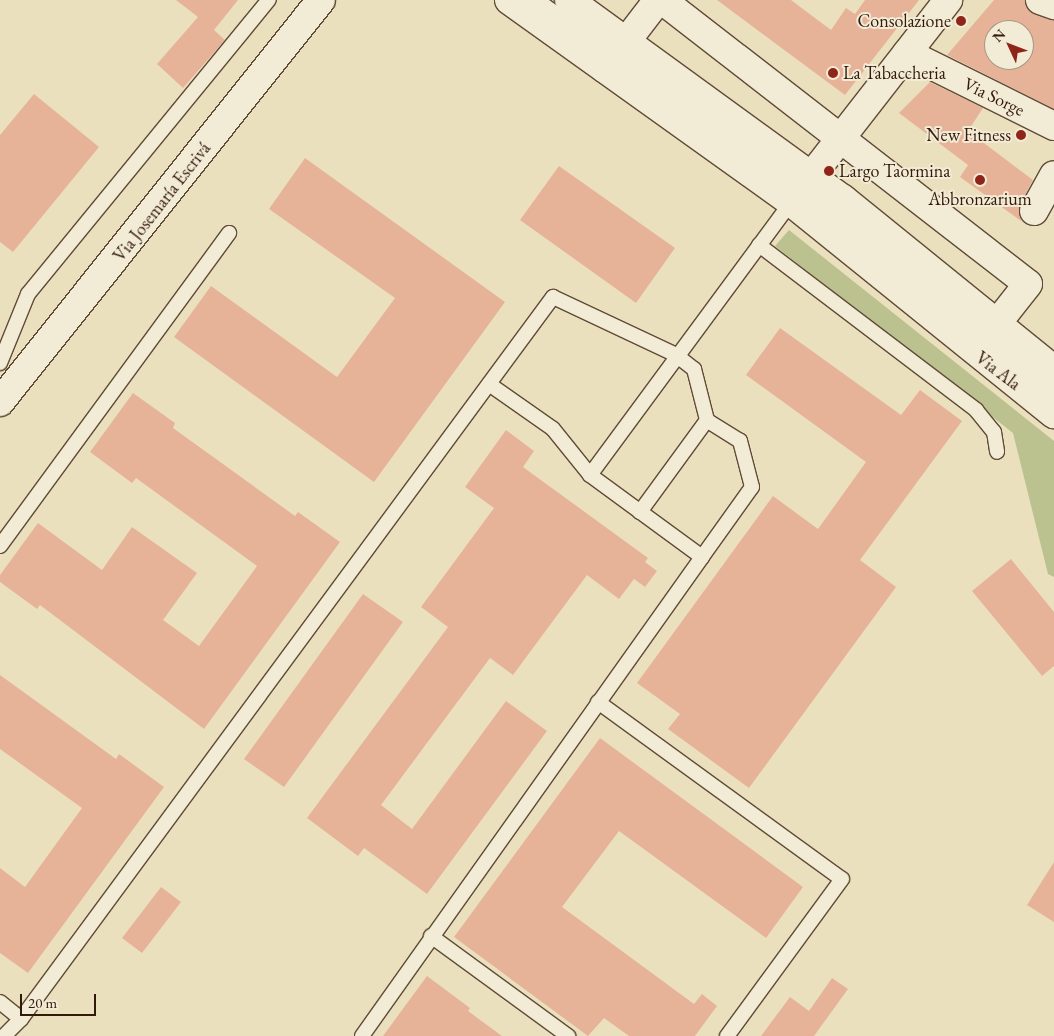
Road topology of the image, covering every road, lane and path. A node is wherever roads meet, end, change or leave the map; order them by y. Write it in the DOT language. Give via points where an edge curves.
graph roads {
  1 [pos="270,0"];
  2 [pos="509,0"];
  3 [pos="537,0"];
  4 [pos="569,0"];
  5 [pos="660,0"];
  6 [pos="948,0"];
  7 [pos="1040,0"];
  8 [pos="314,1"];
  9 [pos="1054,5"];
  10 [pos="608,51"];
  11 [pos="906,53"];
  12 [pos="1054,126"];
  13 [pos="840,138"];
  14 [pos="1054,175"];
  15 [pos="801,189"];
  16 [pos="1034,211"];
  17 [pos="229,233"];
  18 [pos="759,245"];
  19 [pos="995,326"];
  20 [pos="676,355"];
  21 [pos="0,363"];
  22 [pos="1054,370"];
  23 [pos="489,384"];
  24 [pos="1054,392"];
  25 [pos="0,402"];
  26 [pos="1054,414"];
  27 [pos="707,420"];
  28 [pos="997,452"];
  29 [pos="590,475"];
  30 [pos="640,512"];
  31 [pos="0,546"];
  32 [pos="702,557"];
  33 [pos="598,702"];
  34 [pos="431,936"];
  35 [pos="0,1002"];
  36 [pos="22,1019"];
  37 [pos="4,1036"];
  38 [pos="362,1036"];
  39 [pos="568,1036"];
  40 [pos="727,1036"];
  1 -- 21 [label="lane" via="28,294"];
  2 -- 10 [label="street"];
  3 -- 10 [label="lane"];
  4 -- 10 [label="street"];
  5 -- 10 [label="street"];
  5 -- 13 [label="street"];
  6 -- 11 [label="street"];
  7 -- 9 [label="street"];
  8 -- 25 [label="street, Via Josemaría Escrivá"];
  10 -- 15 [label="street"];
  11 -- 12 [label="street, Via Sorge"];
  11 -- 13 [label="street"];
  13 -- 15 [label="street"];
  13 -- 19 [label="street" via="1028,284"];
  14 -- 16 [label="street"];
  15 -- 18 [label="lane"];
  15 -- 19 [label="street, Via Ala" via="964,300"];
  15 -- 24 [label="lane"];
  15 -- 26 [label="street, Via Ala" via="942,328"];
  17 -- 31 [label="lane"];
  18 -- 20 [label="lane"];
  18 -- 28 [label="lane" via="976,410 994,432"];
  19 -- 22 [label="street, Via Ala"];
  20 -- 23 [label="lane" via="553,297"];
  20 -- 27 [label="lane" via="694,370"];
  20 -- 29 [label="lane"];
  23 -- 29 [label="lane" via="553,429"];
  23 -- 36 [label="lane"];
  27 -- 30 [label="lane"];
  27 -- 32 [label="lane" via="740,441 752,487"];
  29 -- 30 [label="lane"];
  30 -- 32 [label="lane"];
  32 -- 33 [label="lane"];
  33 -- 34 [label="lane"];
  33 -- 40 [label="lane" via="842,879"];
  34 -- 38 [label="lane"];
  34 -- 39 [label="lane"];
  35 -- 36 [label="lane"];
  36 -- 37 [label="lane"];
}
